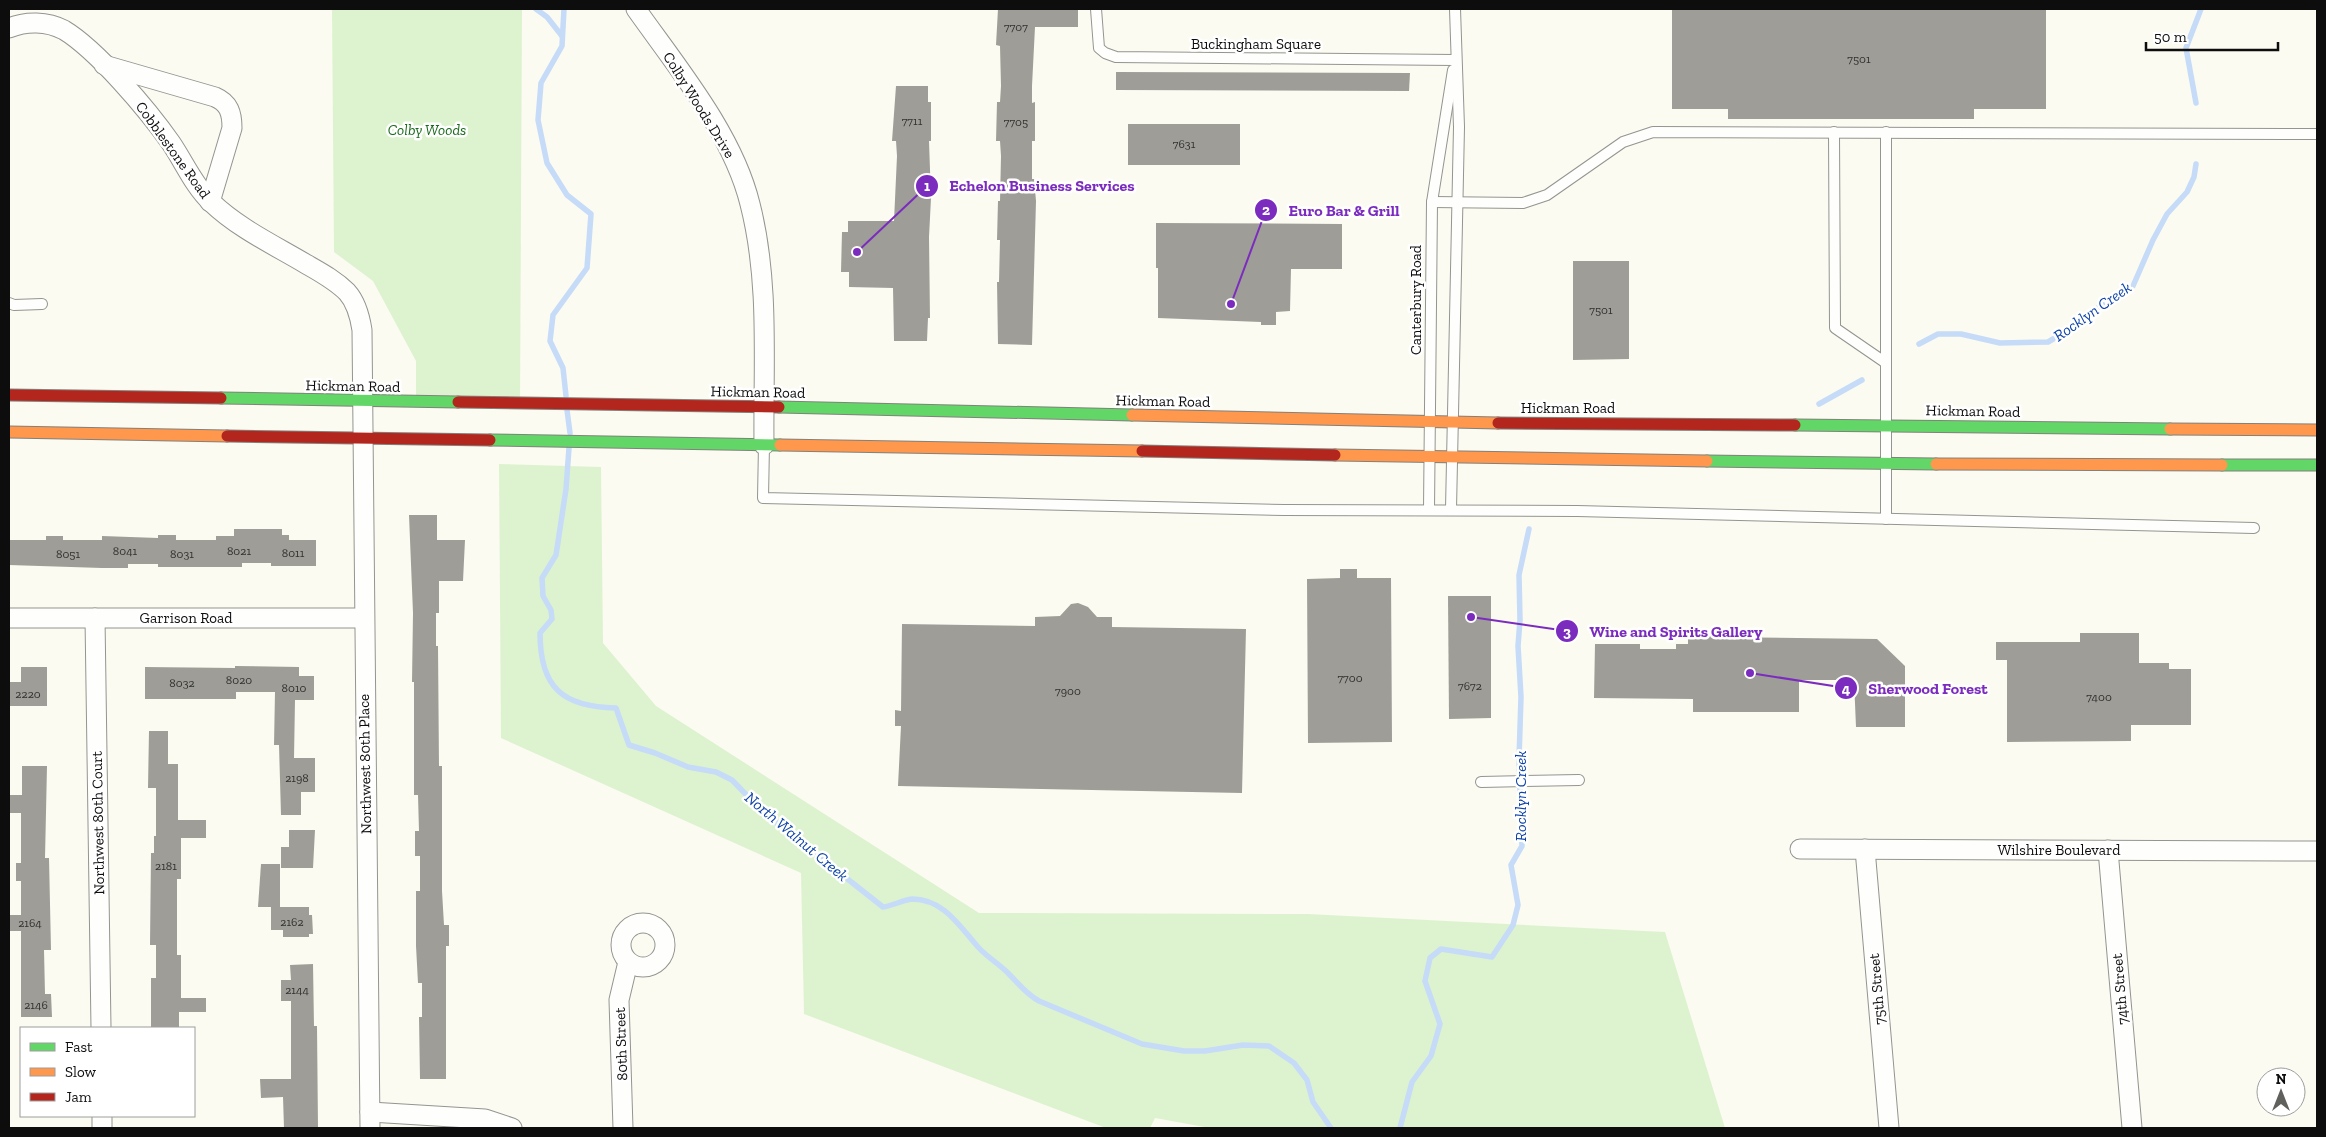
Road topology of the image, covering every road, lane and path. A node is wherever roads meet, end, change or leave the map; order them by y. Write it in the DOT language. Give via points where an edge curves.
graph roads {
  1 [pos="636,9"];
  2 [pos="1096,9"];
  3 [pos="1455,9"];
  4 [pos="9,28"];
  5 [pos="1455,60"];
  6 [pos="103,64"];
  7 [pos="1834,132"];
  8 [pos="1886,132"];
  9 [pos="2317,134"];
  10 [pos="210,202"];
  11 [pos="1432,202"];
  12 [pos="1456,202"];
  13 [pos="9,303"];
  14 [pos="42,304"];
  15 [pos="1886,363"];
  16 [pos="9,395"];
  17 [pos="362,401"];
  18 [pos="763,407"];
  19 [pos="1430,422"];
  20 [pos="1454,422"];
  21 [pos="1886,425"];
  22 [pos="2317,430"];
  23 [pos="9,432"];
  24 [pos="362,438"];
  25 [pos="764,445"];
  26 [pos="1430,456"];
  27 [pos="1453,457"];
  28 [pos="1886,464"];
  29 [pos="2317,465"];
  30 [pos="1451,509"];
  31 [pos="1429,510"];
  32 [pos="1886,519"];
  33 [pos="2254,528"];
  34 [pos="9,618"];
  35 [pos="95,618"];
  36 [pos="364,618"];
  37 [pos="1579,780"];
  38 [pos="1481,782"];
  39 [pos="1800,849"];
  40 [pos="1865,849"];
  41 [pos="2108,850"];
  42 [pos="2317,852"];
  43 [pos="628,962"];
  44 [pos="101,1027"];
  45 [pos="370,1120"];
  46 [pos="512,1128"];
  47 [pos="623,1128"];
  48 [pos="1889,1128"];
  49 [pos="2132,1128"];
  1 -- 18 [label="street, Colby Woods Drive" via="696,94 726,144 750,203 762,284"];
  2 -- 5 [label="lane, Buckingham Square" via="1099,48 1116,57"];
  3 -- 5 [label="lane, Canterbury Road"];
  4 -- 6 [label="street, Cobblestone Road" via="41,23 62,29"];
  5 -- 11 [label="lane, Canterbury Road"];
  5 -- 12 [label="lane, Canterbury Road" via="1459,102"];
  6 -- 10 [label="street, Cobblestone Road" via="171,143"];
  6 -- 10 [label="street" via="215,97 228,106 232,128"];
  7 -- 8 [label="lane"];
  7 -- 12 [label="lane" via="1653,132 1624,142 1546,195 1523,203"];
  7 -- 15 [label="lane" via="1835,328"];
  8 -- 9 [label="lane"];
  8 -- 15 [label="lane"];
  10 -- 17 [label="street, Cobblestone Road" via="348,293 360,317 362,330"];
  11 -- 12 [label="lane"];
  11 -- 19 [label="lane, Canterbury Road"];
  12 -- 20 [label="lane, Canterbury Road"];
  13 -- 14 [label="lane"];
  15 -- 21 [label="lane"];
  16 -- 17 [label="main road, Hickman Road"];
  17 -- 18 [label="main road, Hickman Road"];
  17 -- 24 [label="street, Northwest 80th Place"];
  18 -- 19 [label="main road, Hickman Road"];
  18 -- 25 [label="street, Colby Woods Drive"];
  19 -- 20 [label="main road, Hickman Road"];
  19 -- 26 [label="lane, Canterbury Road"];
  20 -- 21 [label="main road, Hickman Road"];
  20 -- 27 [label="lane, Canterbury Road"];
  21 -- 22 [label="main road, Hickman Road"];
  21 -- 28 [label="lane"];
  23 -- 24 [label="main road"];
  24 -- 25 [label="main road"];
  24 -- 36 [label="street, Northwest 80th Place"];
  25 -- 26 [label="main road"];
  25 -- 31 [label="lane" via="763,498"];
  26 -- 27 [label="main road"];
  26 -- 31 [label="lane, Canterbury Road"];
  27 -- 28 [label="main road"];
  27 -- 30 [label="lane, Canterbury Road"];
  28 -- 29 [label="main road"];
  28 -- 32 [label="lane"];
  30 -- 31 [label="lane"];
  30 -- 32 [label="lane"];
  32 -- 33 [label="lane"];
  34 -- 35 [label="street, Garrison Road"];
  35 -- 36 [label="street, Garrison Road"];
  35 -- 44 [label="street, Northwest 80th Court"];
  36 -- 45 [label="street, Northwest 80th Place"];
  37 -- 38 [label="lane"];
  39 -- 40 [label="street, Wilshire Boulevard"];
  40 -- 41 [label="street, Wilshire Boulevard"];
  40 -- 48 [label="street, 75th Street"];
  41 -- 42 [label="street, Wilshire Boulevard"];
  41 -- 49 [label="street, 74th Street"];
  43 -- 47 [label="street, 80th Street" via="619,1000"];
  45 -- 46 [label="street" via="485,1119"];
}
